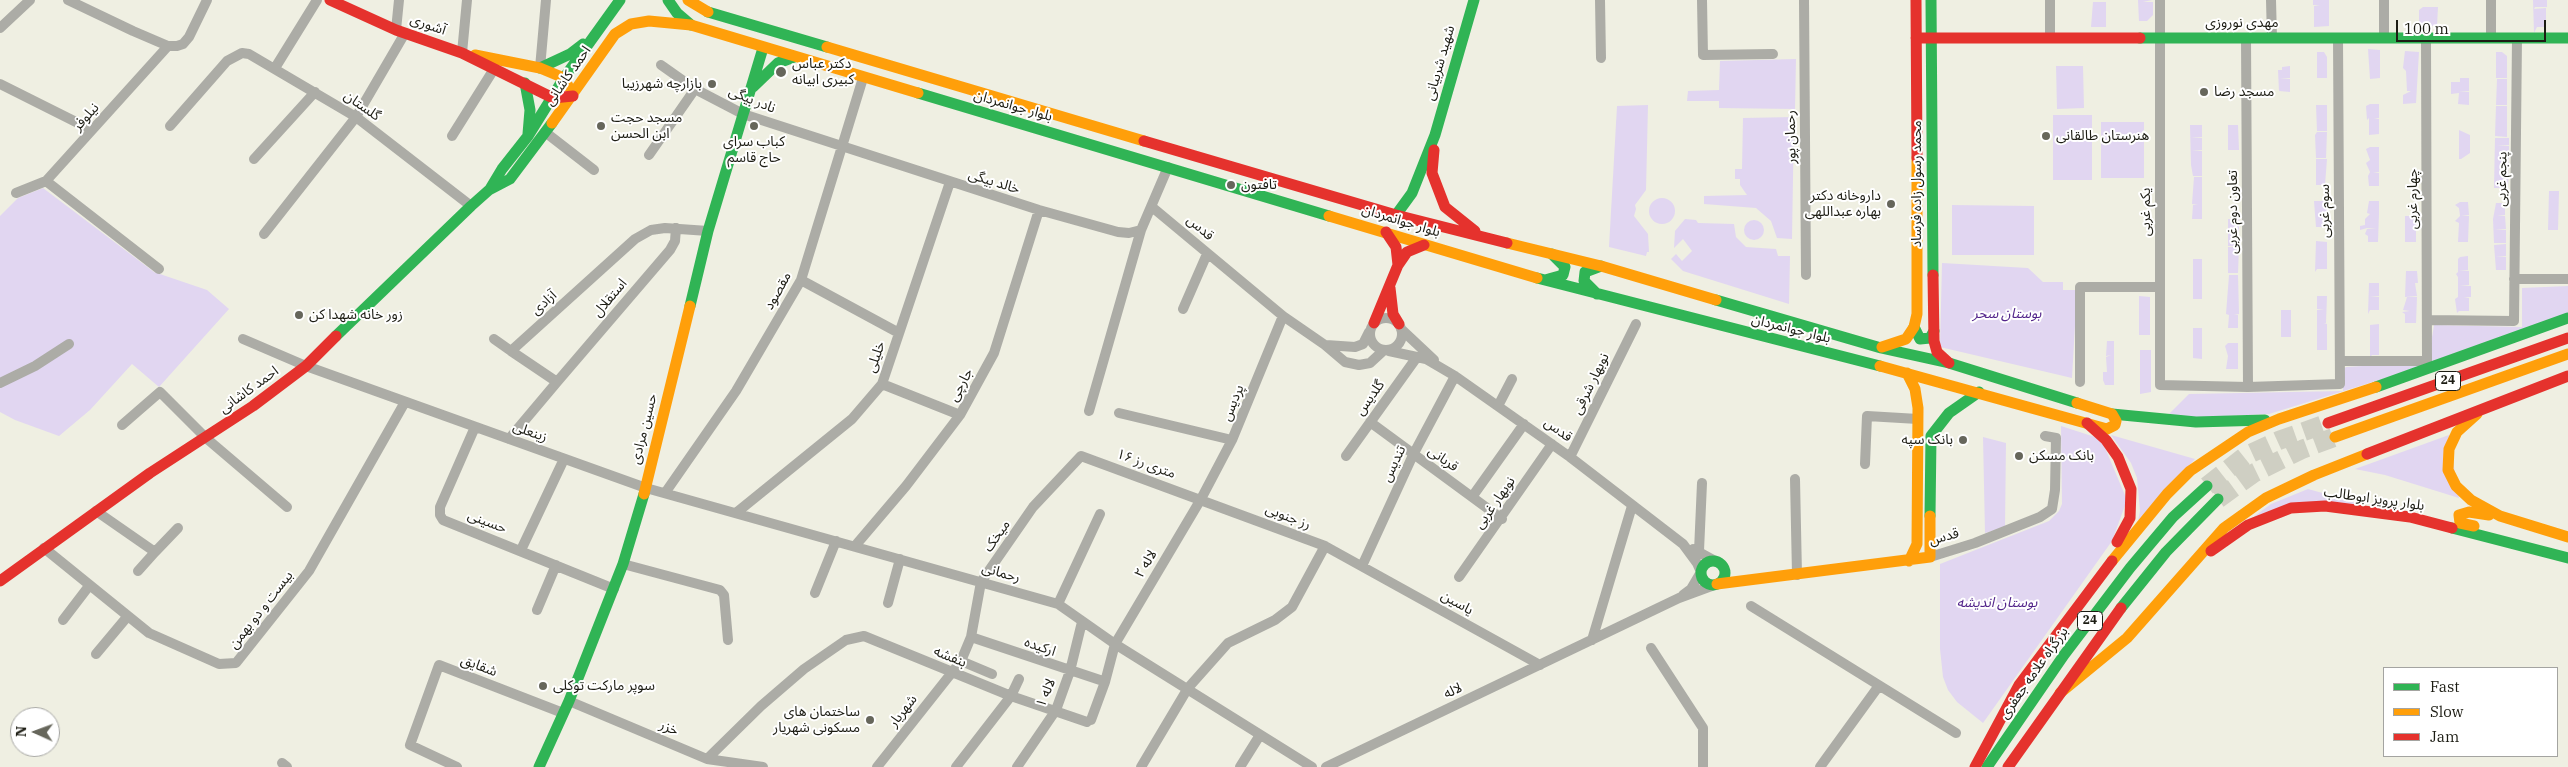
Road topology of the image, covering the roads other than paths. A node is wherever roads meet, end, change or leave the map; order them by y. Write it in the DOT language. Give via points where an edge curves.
graph roads {
  1 [pos="30,0"];
  2 [pos="68,0"];
  3 [pos="207,0"];
  4 [pos="317,0"];
  5 [pos="330,0"];
  6 [pos="399,0"];
  7 [pos="467,0"];
  8 [pos="546,0"];
  9 [pos="620,0"];
  10 [pos="668,0"];
  11 [pos="688,0"];
  12 [pos="1474,0"];
  13 [pos="1600,0"];
  14 [pos="1702,0"];
  15 [pos="1804,0"];
  16 [pos="1916,0"];
  17 [pos="1931,0"];
  18 [pos="2050,0"];
  19 [pos="2160,0"];
  20 [pos="2272,0"];
  21 [pos="2384,0"];
  22 [pos="2491,0"];
  23 [pos="691,26"];
  24 [pos="0,28"];
  25 [pos="400,32"];
  26 [pos="597,32"];
  27 [pos="1916,38"];
  28 [pos="1932,38"];
  29 [pos="2050,38"];
  30 [pos="2160,38"];
  31 [pos="2246,38"];
  32 [pos="2272,38"];
  33 [pos="2338,38"];
  34 [pos="2384,38"];
  35 [pos="2426,38"];
  36 [pos="2491,38"];
  37 [pos="2517,38"];
  38 [pos="2568,38"];
  39 [pos="168,46"];
  40 [pos="763,48"];
  41 [pos="462,53"];
  42 [pos="1773,54"];
  43 [pos="794,57"];
  44 [pos="1601,58"];
  45 [pos="660,65"];
  46 [pos="275,68"];
  47 [pos="540,68"];
  48 [pos="494,69"];
  49 [pos="564,78"];
  50 [pos="863,78"];
  51 [pos="525,83"];
  52 [pos="0,84"];
  53 [pos="695,89"];
  54 [pos="751,89"];
  55 [pos="314,92"];
  56 [pos="573,96"];
  57 [pos="553,98"];
  58 [pos="743,114"];
  59 [pos="356,117"];
  60 [pos="170,126"];
  61 [pos="92,130"];
  62 [pos="546,132"];
  63 [pos="1435,135"];
  64 [pos="452,136"];
  65 [pos="528,136"];
  66 [pos="841,146"];
  67 [pos="649,155"];
  68 [pos="254,159"];
  69 [pos="1168,167"];
  70 [pos="594,170"];
  71 [pos="46,181"];
  72 [pos="950,182"];
  73 [pos="489,190"];
  74 [pos="16,193"];
  75 [pos="1916,203"];
  76 [pos="1932,203"];
  77 [pos="471,206"];
  78 [pos="1152,207"];
  79 [pos="1039,210"];
  80 [pos="1396,215"];
  81 [pos="676,228"];
  82 [pos="708,230"];
  83 [pos="1141,230"];
  84 [pos="1386,232"];
  85 [pos="264,234"];
  86 [pos="1486,238"];
  87 [pos="1424,244"];
  88 [pos="1207,254"];
  89 [pos="1552,254"];
  90 [pos="1398,265"];
  91 [pos="1601,266"];
  92 [pos="159,269"];
  93 [pos="1806,275"];
  94 [pos="2568,278"];
  95 [pos="801,280"];
  96 [pos="1544,280"];
  97 [pos="2514,280"];
  98 [pos="1389,284"];
  99 [pos="2160,287"];
  100 [pos="1597,294"];
  101 [pos="1183,309"];
  102 [pos="1284,316"];
  103 [pos="2568,318"];
  104 [pos="2427,320"];
  105 [pos="1636,324"];
  106 [pos="1372,327"];
  107 [pos="1400,327"];
  108 [pos="1914,327"];
  109 [pos="1934,331"];
  110 [pos="900,333"];
  111 [pos="2568,338"];
  112 [pos="243,339"];
  113 [pos="494,339"];
  114 [pos="70,344"];
  115 [pos="1325,345"];
  116 [pos="1881,348"];
  117 [pos="511,351"];
  118 [pos="1386,351"];
  119 [pos="2568,354"];
  120 [pos="1417,357"];
  121 [pos="2340,362"];
  122 [pos="1436,363"];
  123 [pos="1949,363"];
  124 [pos="306,366"];
  125 [pos="1907,373"];
  126 [pos="1455,376"];
  127 [pos="2568,376"];
  128 [pos="1512,379"];
  129 [pos="557,382"];
  130 [pos="2080,382"];
  131 [pos="0,383"];
  132 [pos="882,384"];
  133 [pos="2248,387"];
  134 [pos="1979,392"];
  135 [pos="405,402"];
  136 [pos="1498,406"];
  137 [pos="2485,407"];
  138 [pos="1089,411"];
  139 [pos="1118,413"];
  140 [pos="2112,414"];
  141 [pos="960,415"];
  142 [pos="1918,419"];
  143 [pos="2279,419"];
  144 [pos="1370,422"];
  145 [pos="2087,423"];
  146 [pos="2328,423"];
  147 [pos="1524,424"];
  148 [pos="122,425"];
  149 [pos="475,427"];
  150 [pos="2045,436"];
  151 [pos="206,438"];
  152 [pos="2335,438"];
  153 [pos="509,439"];
  154 [pos="1232,440"];
  155 [pos="1552,444"];
  156 [pos="1413,454"];
  157 [pos="1080,456"];
  158 [pos="1346,456"];
  159 [pos="1570,457"];
  160 [pos="564,459"];
  161 [pos="1865,464"];
  162 [pos="1795,479"];
  163 [pos="1702,483"];
  164 [pos="2207,486"];
  165 [pos="646,488"];
  166 [pos="665,493"];
  167 [pos="1472,497"];
  168 [pos="1201,499"];
  169 [pos="2218,499"];
  170 [pos="1632,506"];
  171 [pos="287,507"];
  172 [pos="96,511"];
  173 [pos="736,513"];
  174 [pos="1100,514"];
  175 [pos="2500,516"];
  176 [pos="1502,519"];
  177 [pos="178,528"];
  178 [pos="2568,537"];
  179 [pos="836,541"];
  180 [pos="1683,544"];
  181 [pos="855,546"];
  182 [pos="1325,546"];
  183 [pos="2526,546"];
  184 [pos="44,548"];
  185 [pos="520,550"];
  186 [pos="1699,551"];
  187 [pos="155,552"];
  188 [pos="1930,557"];
  189 [pos="2568,558"];
  190 [pos="900,559"];
  191 [pos="1909,561"];
  192 [pos="1718,563"];
  193 [pos="623,564"];
  194 [pos="556,565"];
  195 [pos="1362,566"];
  196 [pos="2188,567"];
  197 [pos="138,571"];
  198 [pos="1701,572"];
  199 [pos="1797,575"];
  200 [pos="1459,577"];
  201 [pos="1755,578"];
  202 [pos="2096,580"];
  203 [pos="0,581"];
  204 [pos="981,582"];
  205 [pos="1717,584"];
  206 [pos="90,586"];
  207 [pos="614,589"];
  208 [pos="815,593"];
  209 [pos="1679,598"];
  210 [pos="888,603"];
  211 [pos="1058,604"];
  212 [pos="1751,606"];
  213 [pos="537,610"];
  214 [pos="126,617"];
  215 [pos="64,620"];
  216 [pos="1082,622"];
  217 [pos="971,638"];
  218 [pos="728,640"];
  219 [pos="1592,640"];
  220 [pos="1115,644"];
  221 [pos="1651,648"];
  222 [pos="96,654"];
  223 [pos="961,661"];
  224 [pos="1540,665"];
  225 [pos="951,672"];
  226 [pos="1070,672"];
  227 [pos="992,674"];
  228 [pos="1019,679"];
  229 [pos="1100,680"];
  230 [pos="1878,687"];
  231 [pos="1188,688"];
  232 [pos="2060,693"];
  233 [pos="1011,696"];
  234 [pos="569,701"];
  235 [pos="1056,710"];
  236 [pos="563,713"];
  237 [pos="1089,721"];
  238 [pos="1956,732"];
  239 [pos="1260,735"];
  240 [pos="707,759"];
  241 [pos="436,764"];
  242 [pos="457,767"];
  243 [pos="538,767"];
  244 [pos="763,767"];
  245 [pos="877,767"];
  246 [pos="956,767"];
  247 [pos="1018,767"];
  248 [pos="1141,767"];
  249 [pos="1240,767"];
  250 [pos="1312,767"];
  251 [pos="1326,767"];
  252 [pos="1703,767"];
  253 [pos="1820,767"];
  254 [pos="1975,767"];
  255 [pos="1987,767"];
  256 [pos="2008,767"];
  1 -- 24 [label="street"];
  2 -- 39 [label="street"];
  3 -- 39 [label="street, نیلوفر" via="183,44"];
  4 -- 46 [label="street"];
  5 -- 25 [label="main road, آشوری"];
  6 -- 25 [label="street"];
  7 -- 41 [label="street"];
  8 -- 47 [label="street"];
  9 -- 26 [label="main road, احمد کاشانی"];
  10 -- 23 [label="main road"];
  11 -- 80 [label="main road, بلوار جوانمردان" via="708,12"];
  12 -- 63 [label="main road, شهید شربیانی"];
  13 -- 44 [label="street"];
  14 -- 42 [label="street" via="1703,55"];
  15 -- 93 [label="street, رحمان پور"];
  16 -- 27 [label="main road, محمد رسول زاده فرساد"];
  17 -- 28 [label="main road, محمد رسول زاده فرساد"];
  18 -- 29 [label="street"];
  19 -- 30 [label="street, یکم غربی"];
  20 -- 32 [label="street"];
  21 -- 34 [label="street"];
  22 -- 36 [label="street"];
  23 -- 40 [label="main road, بلوار جوانمردان"];
  23 -- 56 [label="main road, احمد کاشانی" via="649,21 631,24 615,34"];
  25 -- 41 [label="main road, آشوری"];
  25 -- 59 [label="street"];
  26 -- 47 [label="main road" via="570,54"];
  26 -- 49 [label="main road, احمد کاشانی"];
  27 -- 28 [label="main road, مهدی نوروزی"];
  27 -- 75 [label="main road, محمد رسول زاده فرساد"];
  28 -- 29 [label="main road, مهدی نوروزی"];
  28 -- 76 [label="main road, محمد رسول زاده فرساد"];
  29 -- 30 [label="main road, مهدی نوروزی"];
  30 -- 31 [label="main road, مهدی نوروزی"];
  30 -- 99 [label="street, یکم غربی"];
  31 -- 32 [label="main road, مهدی نوروزی"];
  31 -- 133 [label="street, تعاون دوم غربی"];
  32 -- 33 [label="main road, مهدی نوروزی"];
  33 -- 34 [label="main road, مهدی نوروزی"];
  33 -- 121 [label="street, سوم غربی"];
  34 -- 35 [label="main road, مهدی نوروزی"];
  35 -- 36 [label="main road, مهدی نوروزی"];
  35 -- 104 [label="street, چهارم غربی"];
  36 -- 37 [label="main road, مهدی نوروزی"];
  37 -- 38 [label="main road, مهدی نوروزی"];
  37 -- 97 [label="street, پنجم غربی"];
  39 -- 61 [label="street, نیلوفر"];
  40 -- 43 [label="main road, بلوار جوانمردان"];
  40 -- 54 [label="main road, حسین مرادی"];
  41 -- 47 [label="main road"];
  41 -- 48 [label="main road"];
  43 -- 50 [label="main road, بلوار جوانمردان"];
  43 -- 54 [label="main road, حسین مرادی" via="778,63"];
  45 -- 53 [label="street, نادر بیگی"];
  46 -- 55 [label="street, گلستان"];
  46 -- 60 [label="street, گلستان" via="249,54 227,61"];
  47 -- 49 [label="main road"];
  48 -- 51 [label="main road"];
  48 -- 64 [label="street"];
  49 -- 56 [label="main road"];
  49 -- 57 [label="main road, احمد کاشانی"];
  50 -- 66 [label="street, مقصود"];
  50 -- 69 [label="main road, بلوار جوانمردان"];
  51 -- 57 [label="main road"];
  51 -- 65 [label="main road" via="530,110"];
  52 -- 61 [label="street"];
  53 -- 58 [label="street, نادر بیگی"];
  53 -- 67 [label="street"];
  54 -- 58 [label="main road, حسین مرادی"];
  55 -- 59 [label="street, گلستان"];
  55 -- 68 [label="street"];
  56 -- 57 [label="main road"];
  56 -- 62 [label="main road, احمد کاشانی"];
  57 -- 65 [label="main road, احمد کاشانی"];
  58 -- 66 [label="street, نادر بیگی"];
  58 -- 82 [label="main road, حسین مرادی"];
  59 -- 77 [label="street, گلستان"];
  59 -- 85 [label="street"];
  61 -- 71 [label="street, نیلوفر"];
  62 -- 70 [label="street"];
  62 -- 73 [label="main road, احمد کاشانی" via="510,178"];
  63 -- 80 [label="main road, شهید شربیانی" via="1412,193"];
  63 -- 86 [label="main road, شهید شربیانی" via="1432,173 1436,191 1445,207"];
  65 -- 73 [label="main road, احمد کاشانی"];
  66 -- 72 [label="street, خالد بیگی"];
  66 -- 95 [label="street, مقصود"];
  69 -- 78 [label="street"];
  69 -- 84 [label="main road, بلوار جوانمردان"];
  71 -- 74 [label="street, نیلوفر"];
  71 -- 92 [label="street"];
  72 -- 79 [label="street, خالد بیگی"];
  72 -- 110 [label="street, خلیلی"];
  73 -- 77 [label="main road, احمد کاشانی"];
  75 -- 76 [label="main road"];
  75 -- 108 [label="main road, محمد رسول زاده فرساد" via="1917,314"];
  76 -- 109 [label="main road, محمد رسول زاده فرساد"];
  77 -- 124 [label="main road, احمد کاشانی"];
  78 -- 83 [label="street"];
  78 -- 88 [label="street, قدس"];
  79 -- 83 [label="street, خالد بیگی" via="1118,232"];
  79 -- 141 [label="street, جارچی" via="994,354"];
  80 -- 86 [label="main road, بلوار جوانمردان"];
  81 -- 82 [label="street, آزادی"];
  81 -- 117 [label="street, آزادی" via="651,230 635,239"];
  81 -- 129 [label="street, استقلال" via="670,250"];
  82 -- 165 [label="main road, حسین مرادی"];
  83 -- 138 [label="street"];
  84 -- 87 [label="main road, بلوار جوانمردان"];
  84 -- 90 [label="main road" via="1396,247"];
  86 -- 89 [label="main road, بلوار جوانمردان"];
  87 -- 90 [label="main road" via="1407,252"];
  87 -- 96 [label="main road, بلوار جوانمردان"];
  88 -- 101 [label="street"];
  88 -- 102 [label="street, قدس"];
  89 -- 91 [label="main road, بلوار جوانمردان"];
  89 -- 96 [label="main road" via="1565,267 1564,275"];
  90 -- 98 [label="main road"];
  91 -- 100 [label="main road" via="1585,272 1584,281"];
  91 -- 116 [label="main road, بلوار جوانمردان"];
  94 -- 97 [label="street"];
  95 -- 110 [label="street"];
  95 -- 166 [label="street, مقصود" via="736,391"];
  96 -- 100 [label="main road, بلوار جوانمردان"];
  97 -- 104 [label="street, پنجم غربی" via="2514,321"];
  98 -- 106 [label="main road"];
  98 -- 107 [label="main road" via="1393,314"];
  99 -- 130 [label="street" via="2080,287"];
  99 -- 133 [label="street, یکم غربی" via="2160,385"];
  100 -- 125 [label="main road, بلوار جوانمردان"];
  102 -- 115 [label="street, قدس"];
  102 -- 154 [label="street, پردیس"];
  103 -- 143 [label="main road" via="2340,401"];
  104 -- 121 [label="street, چهارم غربی" via="2427,361"];
  105 -- 159 [label="street, نوبهار شرقی"];
  106 -- 107 [label="street" via="1384,318 1390,318"];
  106 -- 115 [label="street, قدس" via="1363,344 1355,348"];
  106 -- 118 [label="street" via="1374,346"];
  107 -- 118 [label="street" via="1401,340 1394,349"];
  107 -- 122 [label="street, قدس"];
  108 -- 109 [label="main road" via="1920,340 1930,338"];
  108 -- 116 [label="main road" via="1906,339"];
  109 -- 123 [label="main road, محمد رسول زاده فرساد" via="1937,352"];
  110 -- 132 [label="street, خلیلی"];
  111 -- 146 [label="main road, 24"];
  112 -- 124 [label="street, زینعلی"];
  113 -- 117 [label="street"];
  114 -- 131 [label="street"];
  115 -- 118 [label="street, قدس" via="1345,362 1359,365 1370,363"];
  116 -- 123 [label="main road, بلوار جوانمردان"];
  117 -- 129 [label="street"];
  118 -- 120 [label="street, قدس"];
  119 -- 152 [label="main road, 24"];
  120 -- 122 [label="street, قدس"];
  120 -- 144 [label="street, گلدیس"];
  121 -- 133 [label="street, سوم غربی" via="2340,384"];
  122 -- 126 [label="street, قدس"];
  123 -- 140 [label="main road, بلوار جوانمردان"];
  124 -- 135 [label="street, زینعلی"];
  124 -- 151 [label="main road, احمد کاشانی"];
  125 -- 134 [label="main road, بلوار جوانمردان"];
  125 -- 142 [label="main road" via="1916,395"];
  126 -- 136 [label="street, قدس"];
  126 -- 156 [label="street, تندیس"];
  127 -- 137 [label="main road"];
  128 -- 136 [label="street"];
  129 -- 153 [label="street"];
  132 -- 141 [label="street"];
  132 -- 173 [label="street, خلیلی" via="852,419"];
  134 -- 145 [label="main road, بلوار جوانمردان"];
  134 -- 188 [label="main road" via="1949,413 1931,436"];
  135 -- 149 [label="street, زینعلی"];
  135 -- 214 [label="street, بیست و دو بهمن" via="309,571 236,663 219,664 149,633"];
  136 -- 147 [label="street, قدس"];
  137 -- 175 [label="main road" via="2457,432 2452,441 2448,470 2462,494"];
  137 -- 196 [label="main road" via="2314,475 2266,498 2224,528"];
  139 -- 154 [label="street"];
  140 -- 143 [label="main road, بلوار جوانمردان" via="2196,422"];
  140 -- 145 [label="main road, بلوار جوانمردان" via="2115,425 2107,429"];
  141 -- 181 [label="street, جارچی"];
  142 -- 161 [label="street" via="1867,416"];
  142 -- 191 [label="main road" via="1917,544"];
  143 -- 202 [label="main road" via="2248,432 2190,471"];
  144 -- 156 [label="street, قربانی"];
  144 -- 158 [label="street, گلدیس"];
  145 -- 202 [label="main road" via="2118,456 2131,489 2130,518 2099,567"];
  147 -- 155 [label="street, قدس"];
  147 -- 167 [label="street"];
  148 -- 151 [label="street" via="160,392"];
  149 -- 153 [label="street, زینعلی"];
  149 -- 185 [label="street, حسینی" via="440,507 440,514 443,520"];
  150 -- 188 [label="street, قدس" via="2056,438 2052,509 2004,532"];
  151 -- 171 [label="street"];
  151 -- 172 [label="main road, احمد کاشانی"];
  153 -- 160 [label="street, زینعلی"];
  154 -- 168 [label="street, پردیس"];
  155 -- 159 [label="street, قدس"];
  155 -- 176 [label="street, نوبهار غربی"];
  156 -- 167 [label="street, قربانی"];
  156 -- 195 [label="street, تندیس"];
  157 -- 168 [label="street, ۱۶ متری رز"];
  157 -- 204 [label="street, میخک" via="1033,507"];
  159 -- 170 [label="street, قدس"];
  160 -- 165 [label="street, زینعلی"];
  160 -- 185 [label="street"];
  162 -- 199 [label="street"];
  163 -- 186 [label="street"];
  164 -- 255 [label="main road, بزرگراه علامه جعفری / 24" via="2173,517 2130,568 2064,655"];
  165 -- 166 [label="street, رحمانی"];
  165 -- 193 [label="main road, حسین مرادی"];
  166 -- 173 [label="street, رحمانی"];
  167 -- 176 [label="street, قربانی"];
  168 -- 182 [label="street, رز جنوبی"];
  168 -- 220 [label="street, لاله ۲"];
  169 -- 232 [label="main road, 24" via="2166,552 2115,615"];
  170 -- 180 [label="street, قدس"];
  170 -- 219 [label="street"];
  172 -- 184 [label="main road, احمد کاشانی"];
  172 -- 187 [label="street"];
  173 -- 179 [label="street, رحمانی"];
  174 -- 211 [label="street"];
  175 -- 178 [label="main road"];
  175 -- 183 [label="main road" via="2465,512 2459,515 2458,520"];
  176 -- 200 [label="street, نوبهار غربی"];
  177 -- 187 [label="street"];
  179 -- 181 [label="street, رحمانی"];
  179 -- 208 [label="street"];
  180 -- 186 [label="street, قدس"];
  180 -- 198 [label="street, قدس"];
  181 -- 190 [label="street, رحمانی"];
  182 -- 195 [label="street, رز جنوبی"];
  182 -- 231 [label="street" via="1292,607 1275,620 1228,643"];
  183 -- 189 [label="main road, بلوار پرویز ابوطالب"];
  183 -- 196 [label="main road, بلوار پرویز ابوطالب" via="2410,517 2310,506 2271,514 2248,525"];
  184 -- 203 [label="main road, احمد کاشانی"];
  184 -- 206 [label="street, بیست و دو بهمن"];
  185 -- 194 [label="street, حسینی"];
  186 -- 192 [label="street, قدس"];
  187 -- 197 [label="street"];
  188 -- 191 [label="main road, قدس"];
  190 -- 204 [label="street, رحمانی"];
  190 -- 210 [label="street"];
  191 -- 199 [label="main road, قدس"];
  192 -- 198 [label="main road" via="1704,565"];
  192 -- 201 [label="main road"];
  192 -- 205 [label="main road" via="1725,576"];
  193 -- 207 [label="main road, حسین مرادی"];
  193 -- 218 [label="street" via="720,590 724,595"];
  194 -- 207 [label="street, حسینی"];
  194 -- 213 [label="street"];
  195 -- 224 [label="street, یاسین"];
  196 -- 232 [label="main road" via="2127,638"];
  198 -- 205 [label="main road" via="1706,583"];
  198 -- 209 [label="street" via="1691,589"];
  199 -- 201 [label="main road, قدس"];
  201 -- 205 [label="main road, قدس"];
  202 -- 254 [label="main road" via="2019,685"];
  204 -- 211 [label="street, رحمانی"];
  204 -- 217 [label="street, میخک"];
  205 -- 209 [label="street, لاله"];
  206 -- 214 [label="street, بیست و دو بهمن"];
  206 -- 215 [label="street"];
  207 -- 234 [label="main road, حسین مرادی"];
  209 -- 219 [label="street, لاله"];
  211 -- 216 [label="street, رحمانی"];
  212 -- 230 [label="street"];
  214 -- 222 [label="street"];
  216 -- 220 [label="street, رحمانی"];
  216 -- 226 [label="street, لاله ۱"];
  217 -- 223 [label="street, میخک"];
  217 -- 226 [label="street, ارکیده"];
  219 -- 224 [label="street, لاله"];
  220 -- 231 [label="street, رحمانی"];
  220 -- 237 [label="street, لاله ۲" via="1105,682"];
  221 -- 252 [label="street" via="1702,728"];
  223 -- 225 [label="street, میخک"];
  223 -- 227 [label="street"];
  224 -- 251 [label="street, لاله"];
  225 -- 233 [label="street, بنفشه"];
  225 -- 240 [label="street, بنفشه" via="864,636 846,640 804,669"];
  225 -- 245 [label="street, شهریار"];
  226 -- 229 [label="street, ارکیده"];
  226 -- 235 [label="street, لاله ۱"];
  228 -- 233 [label="street"];
  230 -- 238 [label="street"];
  230 -- 253 [label="street"];
  231 -- 239 [label="street, رحمانی"];
  231 -- 248 [label="street"];
  232 -- 256 [label="main road, 24"];
  233 -- 235 [label="street, بنفشه"];
  233 -- 246 [label="street"];
  234 -- 236 [label="main road, حسین مرادی"];
  234 -- 240 [label="street, خزر"];
  235 -- 237 [label="street, بنفشه"];
  235 -- 247 [label="street, لاله ۱"];
  236 -- 241 [label="street, شقایق" via="439,666 410,745"];
  236 -- 243 [label="main road, حسین مرادی"];
  239 -- 249 [label="street"];
  239 -- 250 [label="street, رحمانی"];
  240 -- 244 [label="street, خزر"];
  241 -- 242 [label="street"];
}
